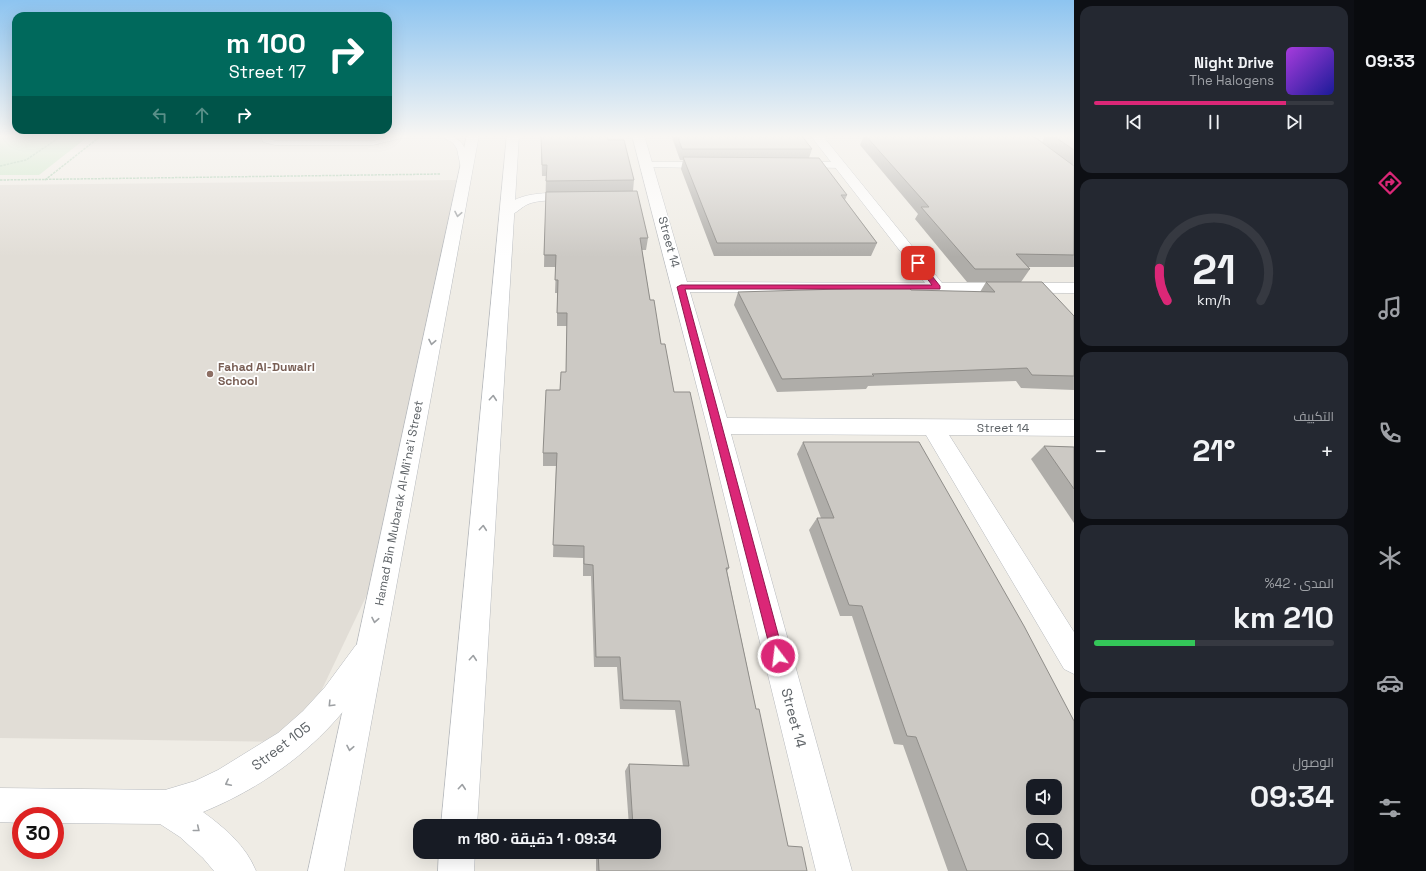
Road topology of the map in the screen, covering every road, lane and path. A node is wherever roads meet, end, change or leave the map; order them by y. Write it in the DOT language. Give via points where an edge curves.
graph roads {
  1 [pos="50,176"];
  2 [pos="350,176"];
  3 [pos="466,176"];
  4 [pos="510,176"];
  5 [pos="647,176"];
  6 [pos="849,176"];
  7 [pos="0,180"];
  8 [pos="44,180"];
  9 [pos="509,184"];
  10 [pos="587,197"];
  11 [pos="540,198"];
  12 [pos="508,212"];
  13 [pos="681,287"];
  14 [pos="938,287"];
  15 [pos="1074,288"];
  16 [pos="718,426"];
  17 [pos="932,427"];
  18 [pos="1074,428"];
  19 [pos="370,650"];
  20 [pos="1074,659"];
  21 [pos="0,805"];
  22 [pos="165,807"];
  23 [pos="460,819"];
  24 [pos="457,859"];
  25 [pos="238,871"];
  26 [pos="326,871"];
  27 [pos="456,871"];
  28 [pos="834,871"];
  1 -- 8 [label="path"];
  2 -- 8 [label="path"];
  3 -- 19 [label="street, Hamad Bin Mubarak Al-Mi'na'i Street, one-way"];
  4 -- 9 [label="street"];
  5 -- 13 [label="street, Street 14" via="648,197"];
  6 -- 14 [label="street"];
  7 -- 8 [label="path"];
  9 -- 11 [label="street" via="521,192"];
  9 -- 12 [label="street"];
  10 -- 11 [label="street"];
  11 -- 12 [label="street" via="519,202"];
  23 -- 12 [label="street, one-way"];
  13 -- 14 [label="street"];
  13 -- 16 [label="street, Street 14"];
  14 -- 15 [label="street"];
  16 -- 17 [label="street, Street 14"];
  16 -- 28 [label="street, Street 14"];
  17 -- 18 [label="street, Street 14"];
  17 -- 20 [label="street"];
  19 -- 22 [label="street, Street 105, one-way" via="336,698 314,722 288,744 230,782 198,797"];
  19 -- 26 [label="street, Hamad Bin Mubarak Al-Mi'na'i Street, one-way"];
  21 -- 22 [label="street, Street 105"];
  22 -- 25 [label="street, one-way" via="216,845"];
  24 -- 27 [label="street"];
}
